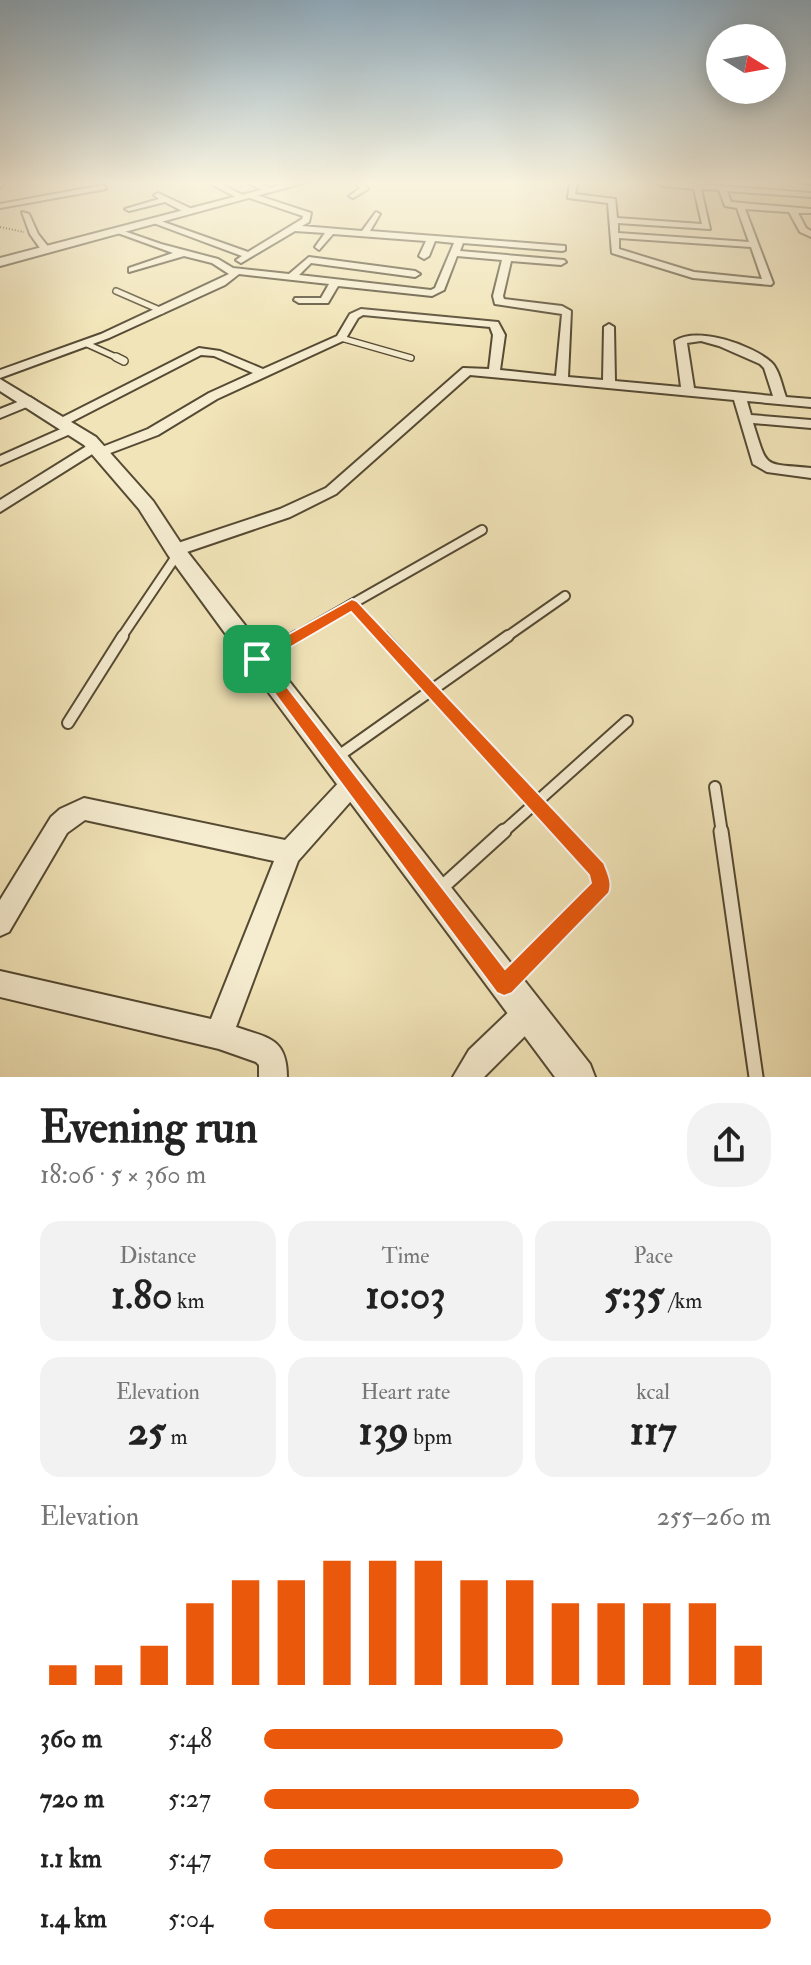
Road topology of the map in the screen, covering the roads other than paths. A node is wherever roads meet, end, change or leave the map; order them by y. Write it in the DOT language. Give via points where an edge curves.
graph roads {
  1 [pos="31,231"];
  2 [pos="113,231"];
  3 [pos="122,231"];
  4 [pos="181,231"];
  5 [pos="288,231"];
  6 [pos="331,231"];
  7 [pos="334,231"];
  8 [pos="366,231"];
  9 [pos="613,231"];
  10 [pos="749,231"];
  11 [pos="364,234"];
  12 [pos="613,235"];
  13 [pos="431,239"];
  14 [pos="459,241"];
  15 [pos="754,245"];
  16 [pos="319,247"];
  17 [pos="562,248"];
  18 [pos="45,249"];
  19 [pos="183,252"];
  20 [pos="455,253"];
  21 [pos="249,255"];
  22 [pos="424,256"];
  23 [pos="507,258"];
  24 [pos="0,262"];
  25 [pos="561,262"];
  26 [pos="232,269"];
  27 [pos="132,270"];
  28 [pos="415,274"];
  29 [pos="293,276"];
  30 [pos="336,281"];
  31 [pos="116,291"];
  32 [pos="299,300"];
  33 [pos="162,311"];
  34 [pos="609,327"];
  35 [pos="341,338"];
  36 [pos="87,344"];
  37 [pos="411,358"];
  38 [pos="124,361"];
  39 [pos="262,373"];
  40 [pos="494,373"];
  41 [pos="0,374"];
  42 [pos="562,380"];
  43 [pos="0,384"];
  44 [pos="609,384"];
  45 [pos="688,391"];
  46 [pos="739,396"];
  47 [pos="781,400"];
  48 [pos="30,401"];
  49 [pos="811,403"];
  50 [pos="0,414"];
  51 [pos="746,418"];
  52 [pos="67,424"];
  53 [pos="811,424"];
  54 [pos="98,450"];
  55 [pos="0,461"];
  56 [pos="811,473"];
  57 [pos="0,507"];
  58 [pos="482,530"];
  59 [pos="176,552"];
  60 [pos="565,596"];
  61 [pos="352,604"];
  62 [pos="257,659"];
  63 [pos="433,689"];
  64 [pos="627,721"];
  65 [pos="68,723"];
  66 [pos="333,759"];
  67 [pos="351,785"];
  68 [pos="715,787"];
  69 [pos="536,801"];
  70 [pos="289,853"];
  71 [pos="434,894"];
  72 [pos="0,923"];
  73 [pos="0,984"];
  74 [pos="504,985"];
  75 [pos="527,1014"];
  76 [pos="219,1035"];
  77 [pos="273,1077"];
  78 [pos="467,1077"];
  79 [pos="577,1077"];
  80 [pos="756,1077"];
  1 -- 18 [label="street"];
  2 -- 18 [label="street"];
  3 -- 19 [label="street"];
  4 -- 21 [label="street"];
  5 -- 21 [label="street"];
  6 -- 16 [label="street"];
  7 -- 11 [label="street"];
  8 -- 11 [label="street"];
  9 -- 12 [label="street"];
  10 -- 15 [label="street"];
  11 -- 13 [label="street"];
  12 -- 15 [label="street"];
  12 -- 15 [label="street" via="615,251 671,269 766,284"];
  13 -- 14 [label="street"];
  13 -- 22 [label="street"];
  14 -- 17 [label="street"];
  14 -- 20 [label="street"];
  18 -- 24 [label="street"];
  19 -- 26 [label="street"];
  19 -- 27 [label="street"];
  20 -- 23 [label="street"];
  20 -- 30 [label="street" via="439,290 432,293"];
  21 -- 26 [label="street"];
  23 -- 25 [label="street"];
  23 -- 42 [label="street" via="499,302 567,313"];
  26 -- 29 [label="street"];
  26 -- 33 [label="street" via="230,280"];
  28 -- 29 [label="street" via="309,260"];
  29 -- 30 [label="street"];
  30 -- 32 [label="street" via="324,301"];
  31 -- 33 [label="lane"];
  33 -- 36 [label="street"];
  34 -- 44 [label="street"];
  35 -- 37 [label="lane"];
  35 -- 39 [label="street"];
  35 -- 40 [label="street" via="355,314 364,311 491,324 499,335"];
  36 -- 38 [label="lane"];
  36 -- 41 [label="street"];
  39 -- 52 [label="street" via="199,351"];
  39 -- 54 [label="street" via="153,432"];
  40 -- 42 [label="street"];
  40 -- 59 [label="street" via="463,373 342,482 316,499"];
  42 -- 44 [label="street"];
  43 -- 48 [label="street"];
  44 -- 45 [label="street"];
  45 -- 46 [label="street"];
  45 -- 47 [label="street" via="681,341 694,338 727,345 764,362"];
  46 -- 47 [label="street"];
  46 -- 51 [label="street"];
  47 -- 49 [label="street"];
  48 -- 50 [label="street"];
  48 -- 52 [label="street"];
  51 -- 53 [label="street"];
  51 -- 56 [label="street" via="762,466"];
  52 -- 54 [label="street"];
  52 -- 55 [label="street"];
  54 -- 57 [label="street"];
  54 -- 59 [label="street" via="146,505"];
  58 -- 61 [label="lane"];
  59 -- 62 [label="street"];
  59 -- 65 [label="lane"];
  60 -- 63 [label="lane"];
  61 -- 62 [label="lane"];
  61 -- 63 [label="lane"];
  62 -- 66 [label="street"];
  63 -- 66 [label="lane"];
  63 -- 69 [label="lane"];
  64 -- 69 [label="lane"];
  66 -- 67 [label="street"];
  67 -- 70 [label="street"];
  67 -- 71 [label="street"];
  68 -- 80 [label="lane"];
  69 -- 71 [label="lane"];
  69 -- 74 [label="lane" via="597,870 602,886"];
  70 -- 72 [label="street" via="84,809 59,825"];
  70 -- 76 [label="street"];
  71 -- 74 [label="street"];
  73 -- 76 [label="street"];
  74 -- 75 [label="street"];
  75 -- 78 [label="street"];
  75 -- 79 [label="street"];
  76 -- 77 [label="street" via="265,1051 273,1060"];
}
